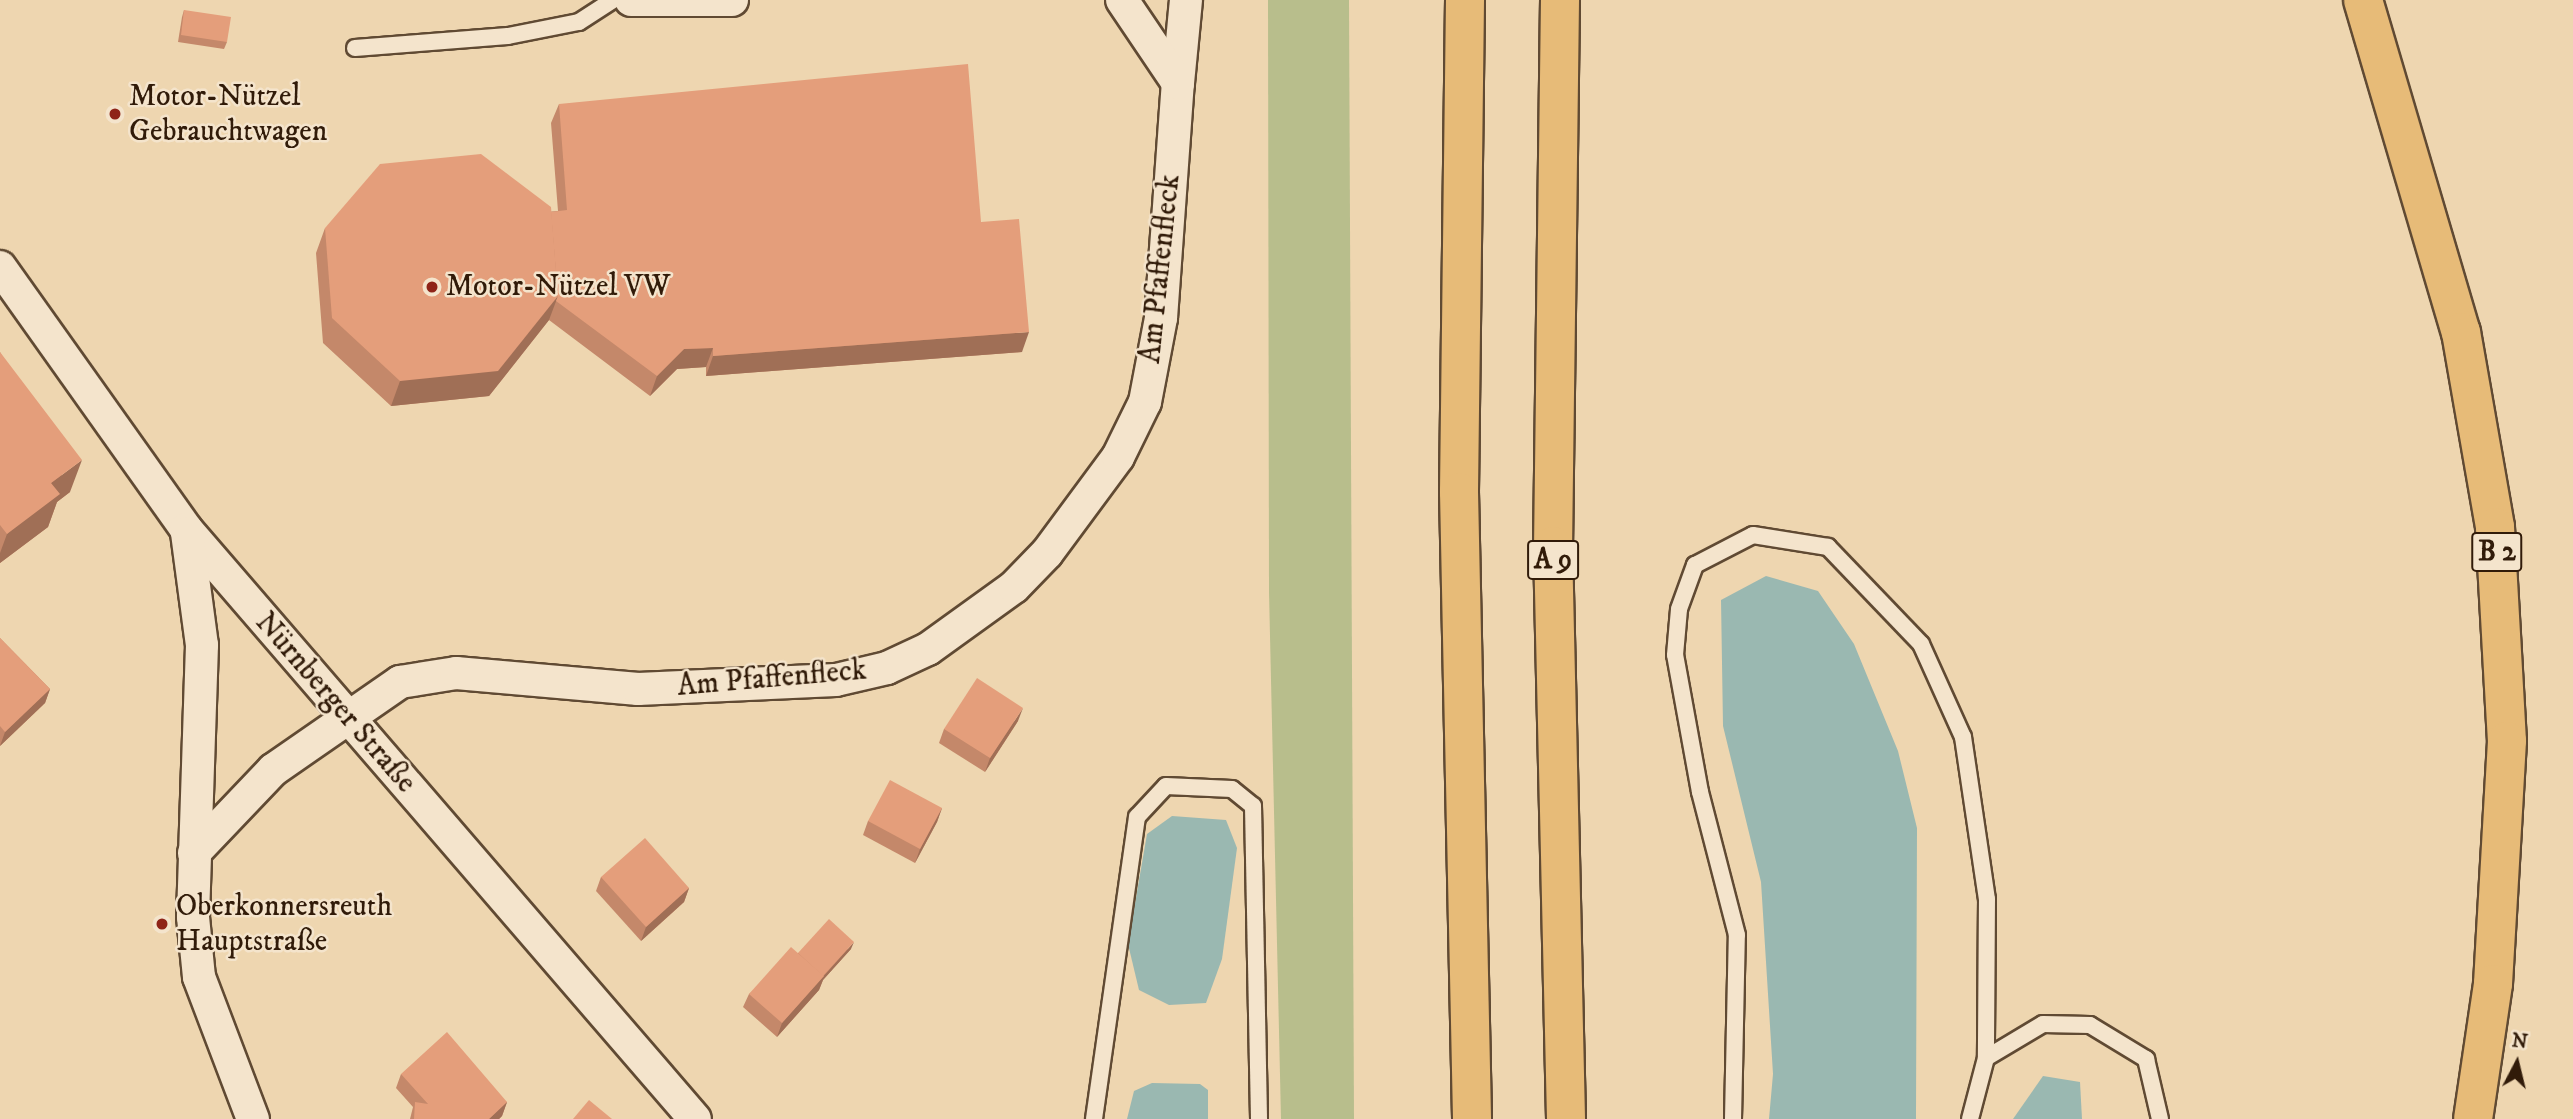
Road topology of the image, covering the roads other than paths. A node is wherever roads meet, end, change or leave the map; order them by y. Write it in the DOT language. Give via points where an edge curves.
graph roads {
  1 [pos="613,0"];
  2 [pos="631,0"];
  3 [pos="732,0"];
  4 [pos="1122,0"];
  5 [pos="1186,0"];
  6 [pos="1465,0"];
  7 [pos="1560,0"];
  8 [pos="2363,0"];
  9 [pos="355,48"];
  10 [pos="1178,83"];
  11 [pos="0,267"];
  12 [pos="186,529"];
  13 [pos="345,716"];
  14 [pos="194,853"];
  15 [pos="1986,1058"];
  16 [pos="253,1119"];
  17 [pos="695,1119"];
  18 [pos="1094,1119"];
  19 [pos="1259,1119"];
  20 [pos="1472,1119"];
  21 [pos="1566,1119"];
  22 [pos="1733,1119"];
  23 [pos="1970,1119"];
  24 [pos="2160,1119"];
  25 [pos="2473,1119"];
  1 -- 9 [label="lane" via="579,22 508,36"];
  2 -- 3 [label="street"];
  4 -- 10 [label="street"];
  5 -- 10 [label="street, Am Pfaffenfleck"];
  6 -- 20 [label="main road" via="1459,492"];
  7 -- 21 [label="main road, A 9" via="1553,546"];
  8 -- 25 [label="main road, B 2" via="2461,331 2495,527 2507,741 2493,984"];
  10 -- 13 [label="street, Am Pfaffenfleck" via="1161,318 1145,402 1118,457 1048,553 976,620 887,668 836,680 638,689 427,674 400,682"];
  11 -- 12 [label="street, Nürnberger Straße"];
  12 -- 13 [label="street, Nürnberger Straße"];
  12 -- 14 [label="street" via="199,586 202,645"];
  13 -- 14 [label="street, Am Pfaffenfleck" via="272,770"];
  13 -- 17 [label="street, Nürnberger Straße"];
  14 -- 16 [label="street" via="199,977"];
  15 -- 22 [label="lane" via="1987,899 1963,737 1921,644 1828,547 1754,535 1695,565 1679,609 1675,655 1700,792 1737,935"];
  15 -- 23 [label="lane"];
  15 -- 24 [label="lane" via="2042,1024 2090,1025 2146,1059"];
  18 -- 19 [label="lane" via="1137,817 1166,786 1232,789 1253,806"];
}
